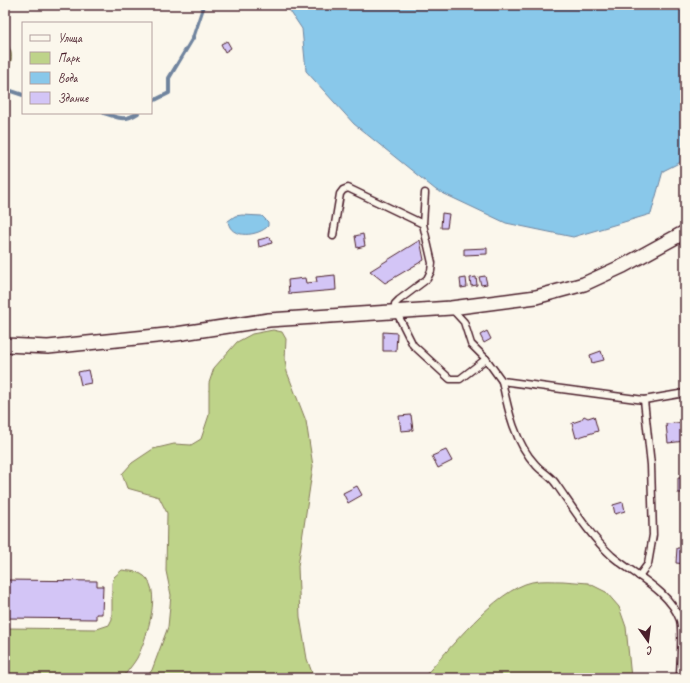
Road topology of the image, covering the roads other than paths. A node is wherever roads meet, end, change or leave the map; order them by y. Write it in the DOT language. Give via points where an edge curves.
graph roads {
  1 [pos="425,193"];
  2 [pos="423,224"];
  3 [pos="685,232"];
  4 [pos="333,236"];
  5 [pos="451,308"];
  6 [pos="396,311"];
  7 [pos="5,346"];
  8 [pos="486,359"];
  9 [pos="502,381"];
  10 [pos="685,393"];
  11 [pos="644,400"];
  12 [pos="639,576"];
  13 [pos="680,678"];
  1 -- 2 [label="lane"];
  2 -- 4 [label="lane" via="348,188 340,194"];
  2 -- 6 [label="lane" via="432,263 431,271 422,284 398,300 395,304"];
  3 -- 5 [label="street" via="584,284 536,297"];
  5 -- 6 [label="street"];
  5 -- 8 [label="lane" via="464,322 470,344"];
  6 -- 7 [label="street" via="269,320 176,334 48,347"];
  6 -- 8 [label="lane" via="413,345 450,379 460,379"];
  8 -- 9 [label="lane"];
  9 -- 11 [label="lane"];
  9 -- 12 [label="lane" via="508,409 526,451 536,465 553,480 600,543 612,556"];
  10 -- 11 [label="lane"];
  11 -- 12 [label="lane" via="651,465 653,535 648,564"];
  12 -- 13 [label="lane" via="674,608 680,622"];
}
